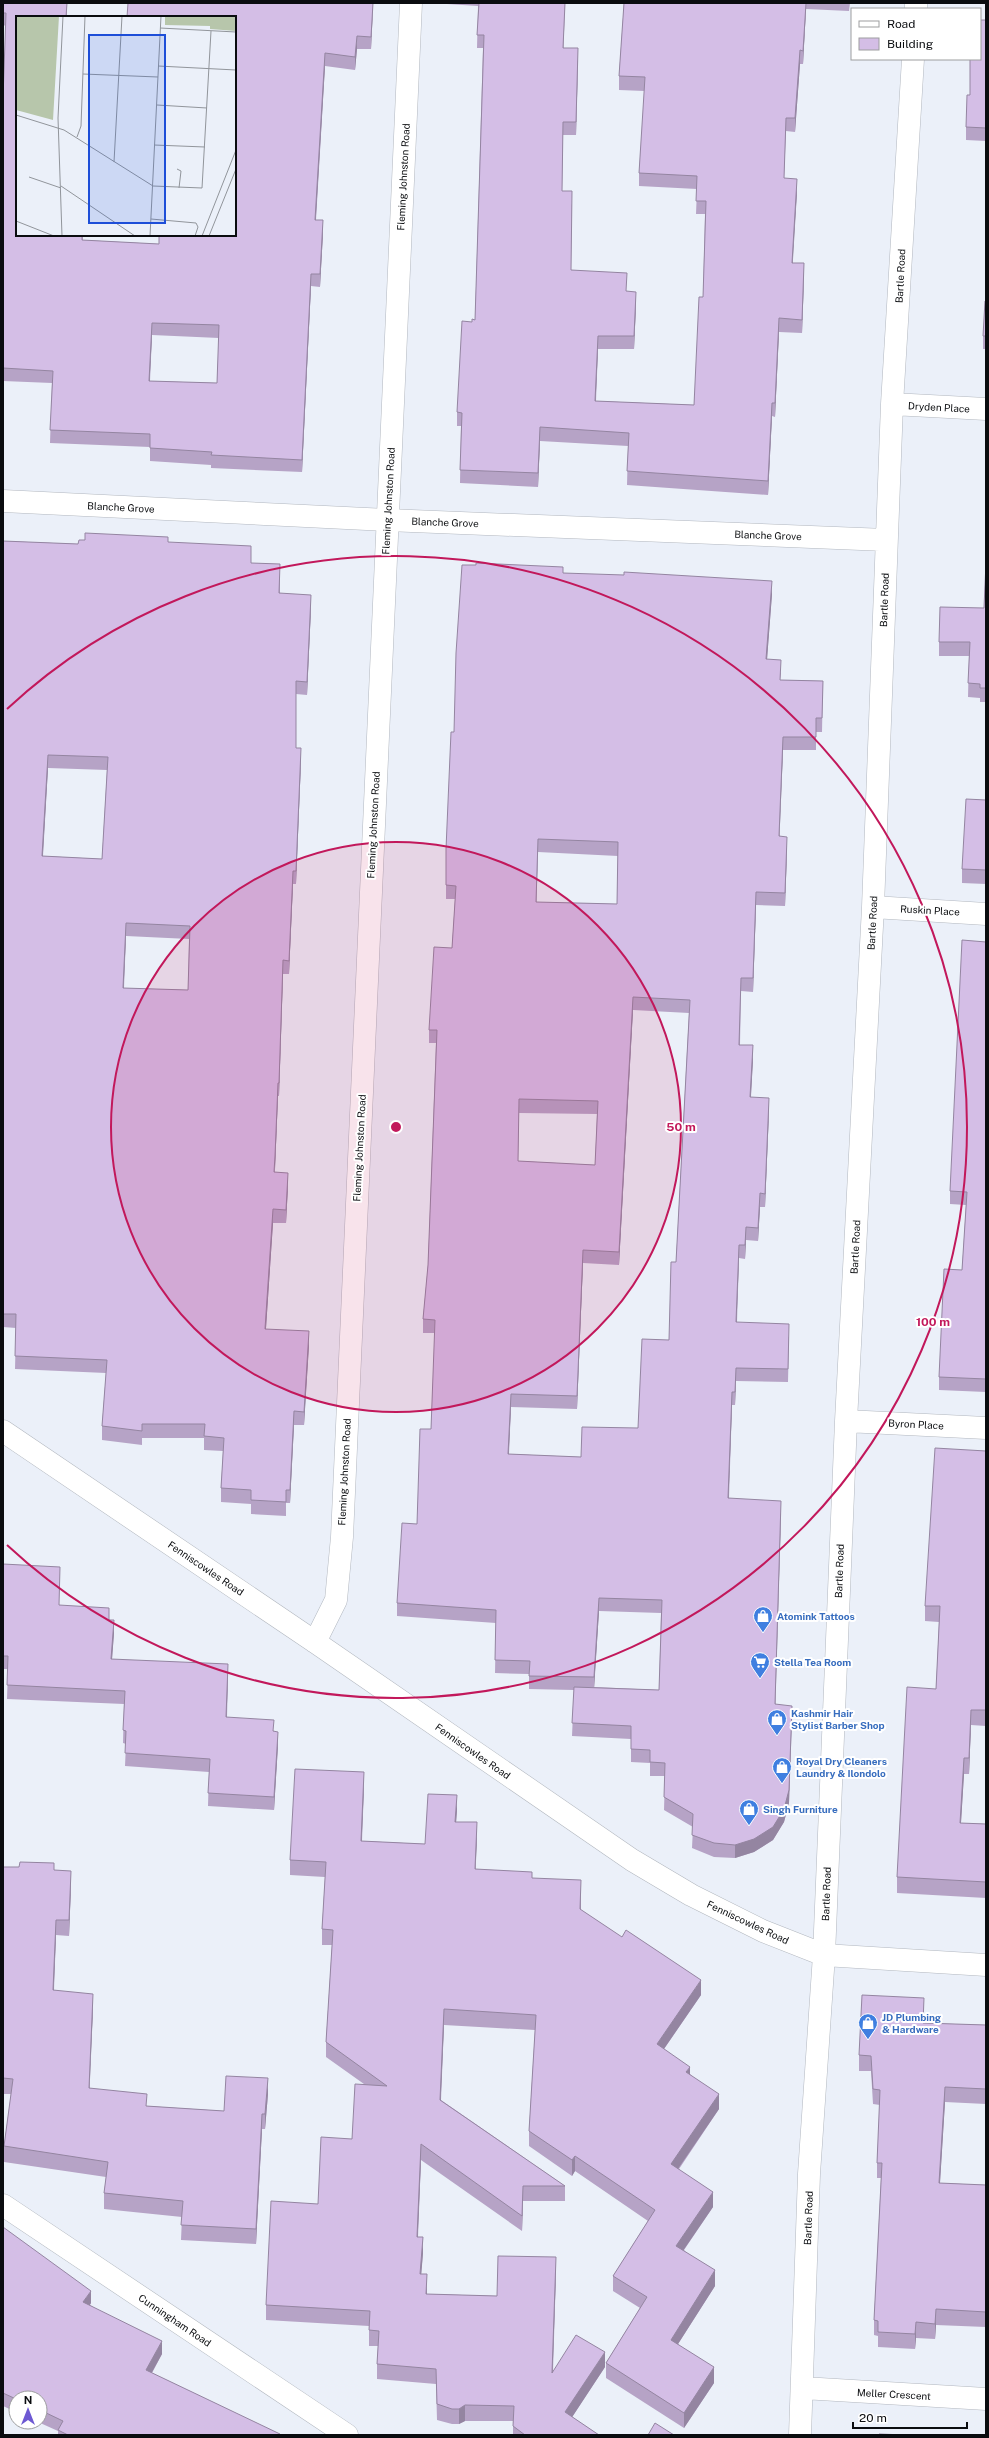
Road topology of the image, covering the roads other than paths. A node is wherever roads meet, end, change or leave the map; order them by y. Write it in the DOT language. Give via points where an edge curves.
graph roads {
  1 [pos="411,3"];
  2 [pos="913,60"];
  3 [pos="892,404"];
  4 [pos="986,409"];
  5 [pos="3,501"];
  6 [pos="387,520"];
  7 [pos="886,540"];
  8 [pos="873,907"];
  9 [pos="986,914"];
  10 [pos="846,1421"];
  11 [pos="986,1428"];
  12 [pos="3,1431"];
  13 [pos="315,1642"];
  14 [pos="824,1955"];
  15 [pos="986,1965"];
  16 [pos="3,2204"];
  17 [pos="803,2388"];
  18 [pos="986,2399"];
  19 [pos="347,2435"];
  20 [pos="800,2435"];
  1 -- 6 [label="street, Fleming Johnston Road"];
  2 -- 3 [label="street, Bartle Road"];
  3 -- 4 [label="street, Dryden Place"];
  3 -- 7 [label="street, Bartle Road"];
  5 -- 6 [label="street, Blanche Grove"];
  6 -- 7 [label="street, Blanche Grove"];
  6 -- 13 [label="street, Fleming Johnston Road" via="342,1537 336,1600"];
  7 -- 8 [label="street, Bartle Road"];
  8 -- 9 [label="street, Ruskin Place"];
  8 -- 10 [label="street, Bartle Road"];
  10 -- 11 [label="street, Byron Place"];
  10 -- 14 [label="street, Bartle Road"];
  12 -- 13 [label="street, Fenniscowles Road"];
  13 -- 14 [label="street, Fenniscowles Road" via="632,1860 691,1895 763,1931"];
  14 -- 15 [label="street, Fenniscowles Road"];
  14 -- 17 [label="street, Bartle Road" via="809,2174"];
  16 -- 19 [label="street, Cunningham Road"];
  17 -- 18 [label="street, Meller Crescent"];
  17 -- 20 [label="street, Bartle Road"];
}
